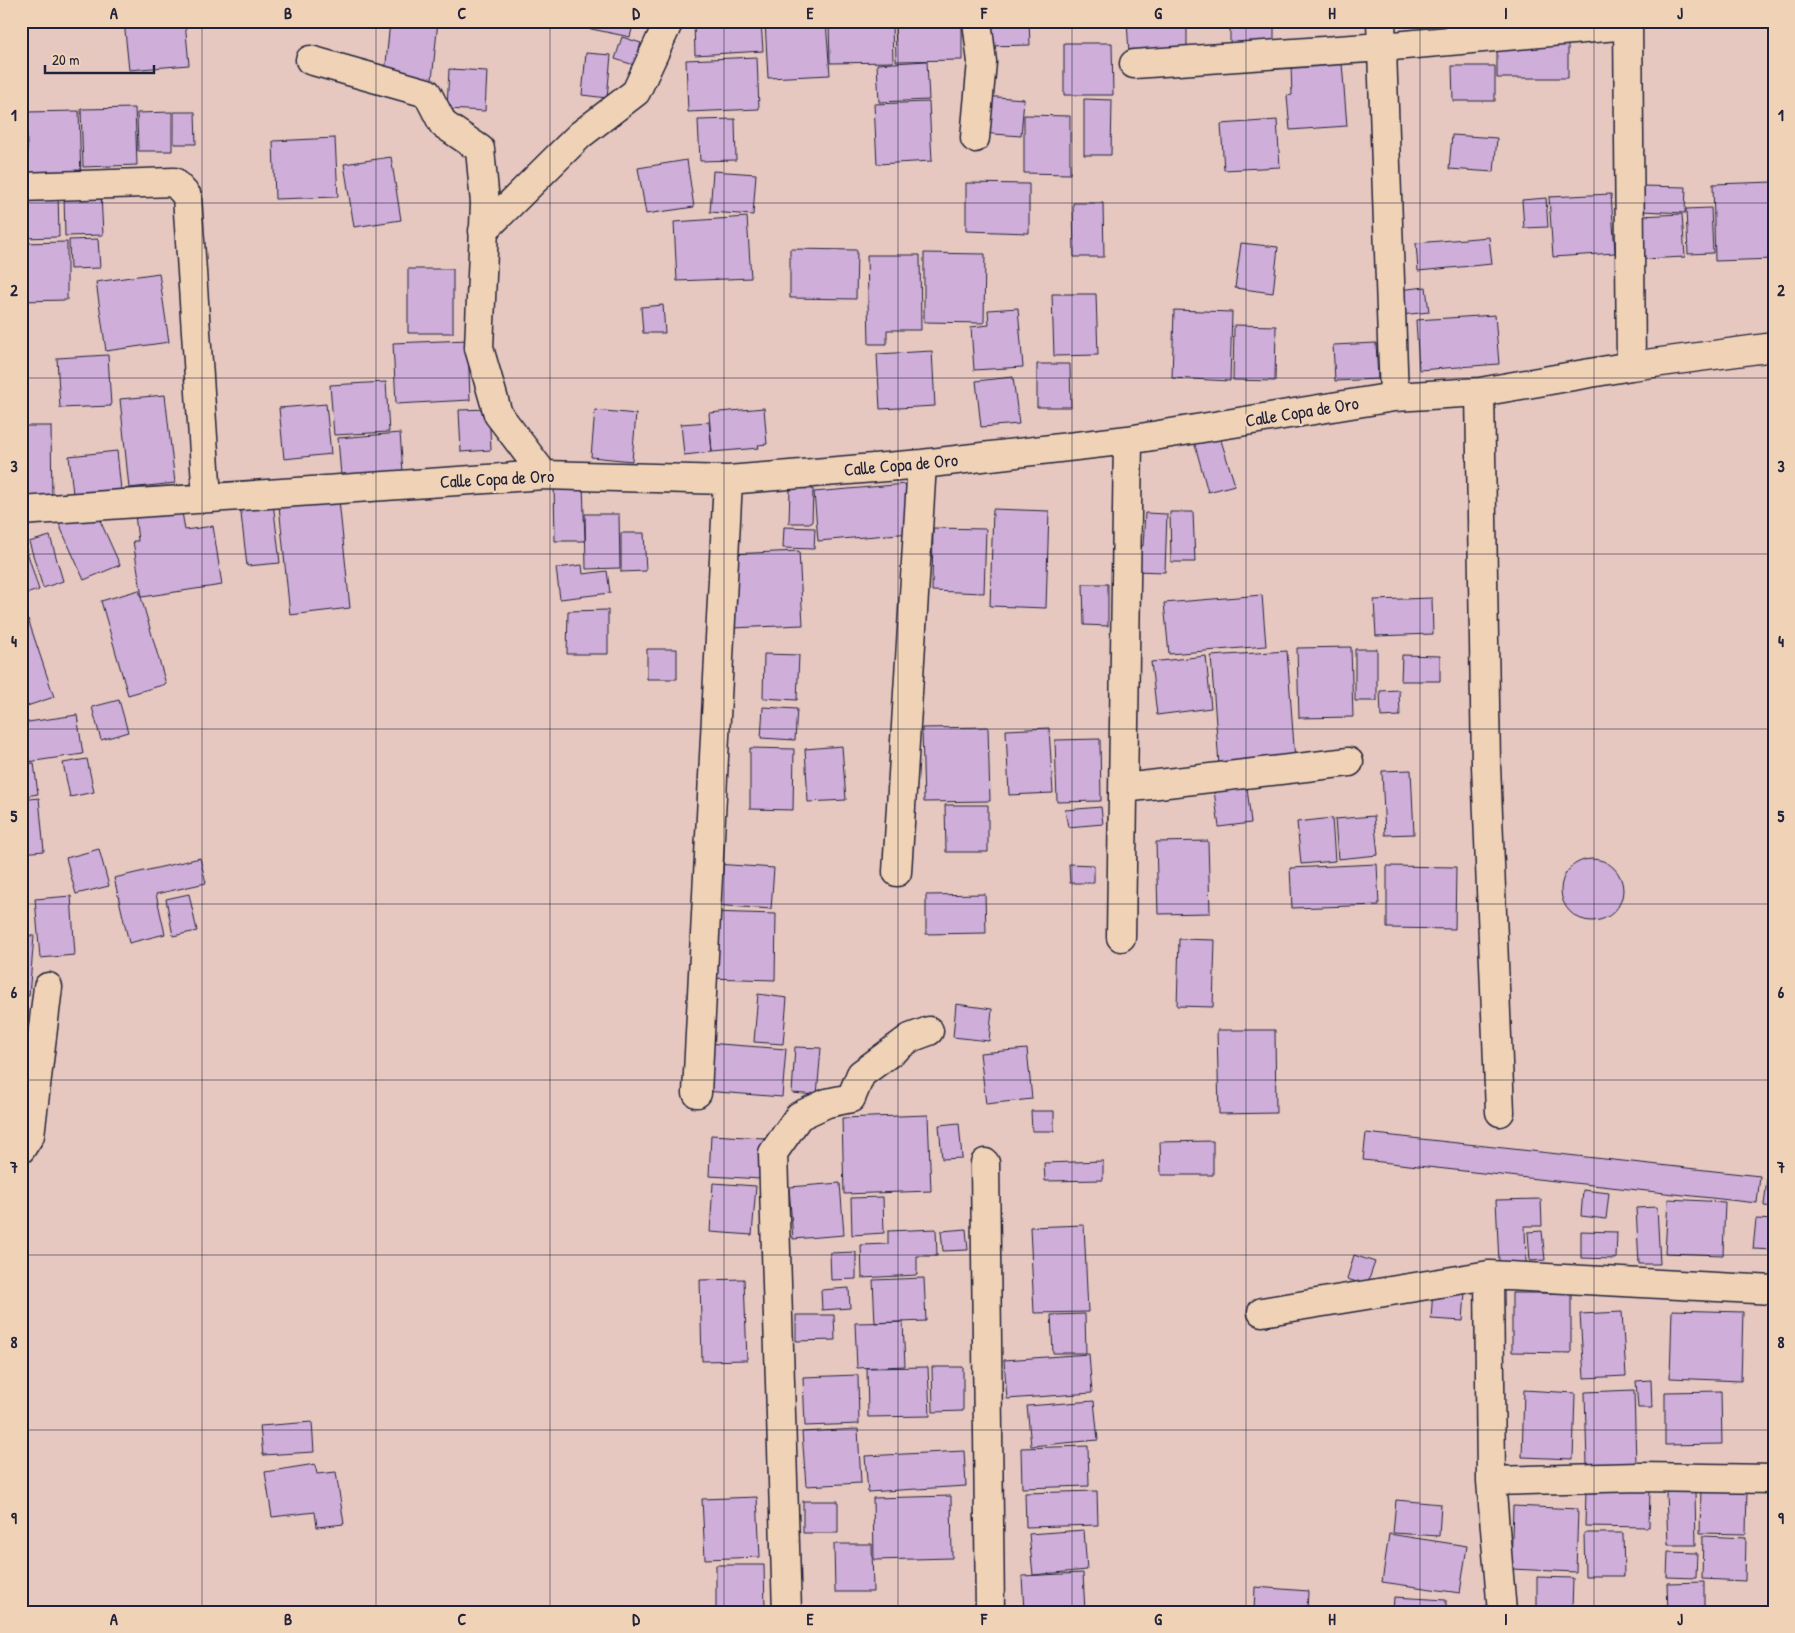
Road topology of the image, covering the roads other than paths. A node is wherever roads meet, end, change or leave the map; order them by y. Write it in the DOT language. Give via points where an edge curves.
graph roads {
  1 [pos="669,21"];
  2 [pos="977,21"];
  3 [pos="1628,23"];
  4 [pos="1381,34"];
  5 [pos="310,60"];
  6 [pos="1134,64"];
  7 [pos="975,138"];
  8 [pos="21,187"];
  9 [pos="482,231"];
  10 [pos="1774,347"];
  11 [pos="1631,366"];
  12 [pos="1480,392"];
  13 [pos="1394,397"];
  14 [pos="1128,440"];
  15 [pos="922,464"];
  16 [pos="544,475"];
  17 [pos="728,480"];
  18 [pos="207,498"];
  19 [pos="21,511"];
  20 [pos="1349,762"];
  21 [pos="1124,788"];
  22 [pos="897,872"];
  23 [pos="1121,937"];
  24 [pos="48,987"];
  25 [pos="929,1030"];
  26 [pos="697,1093"];
  27 [pos="1500,1112"];
  28 [pos="21,1149"];
  29 [pos="985,1163"];
  30 [pos="1489,1275"];
  31 [pos="1774,1290"];
  32 [pos="1262,1312"];
  33 [pos="1774,1480"];
  34 [pos="1491,1481"];
  35 [pos="787,1612"];
  36 [pos="990,1612"];
  37 [pos="1502,1612"];
  1 -- 9 [label="street" via="636,92 580,135"];
  2 -- 7 [label="street" via="982,62"];
  3 -- 4 [label="street"];
  3 -- 11 [label="street"];
  4 -- 6 [label="street"];
  4 -- 13 [label="street"];
  5 -- 9 [label="street" via="427,93 443,124 480,149 485,203"];
  8 -- 18 [label="street" via="174,182 187,196"];
  9 -- 16 [label="street" via="479,348 498,414"];
  10 -- 11 [label="street, Calle Copa de Oro"];
  11 -- 12 [label="street, Calle Copa de Oro"];
  12 -- 13 [label="street, Calle Copa de Oro"];
  12 -- 27 [label="street" via="1486,765"];
  13 -- 14 [label="street, Calle Copa de Oro"];
  14 -- 15 [label="street, Calle Copa de Oro"];
  14 -- 21 [label="street"];
  15 -- 17 [label="street, Calle Copa de Oro"];
  15 -- 22 [label="street"];
  16 -- 17 [label="street, Calle Copa de Oro"];
  16 -- 18 [label="street, Calle Copa de Oro"];
  17 -- 26 [label="street"];
  18 -- 19 [label="street, Calle Copa de Oro"];
  20 -- 21 [label="street"];
  21 -- 23 [label="street"];
  24 -- 28 [label="street" via="30,1135"];
  25 -- 35 [label="street" via="910,1038 861,1074 851,1098 799,1116 773,1153"];
  29 -- 36 [label="street"];
  30 -- 31 [label="street"];
  30 -- 32 [label="street"];
  30 -- 34 [label="street"];
  33 -- 34 [label="street" via="1639,1477"];
  34 -- 37 [label="street"];
}
